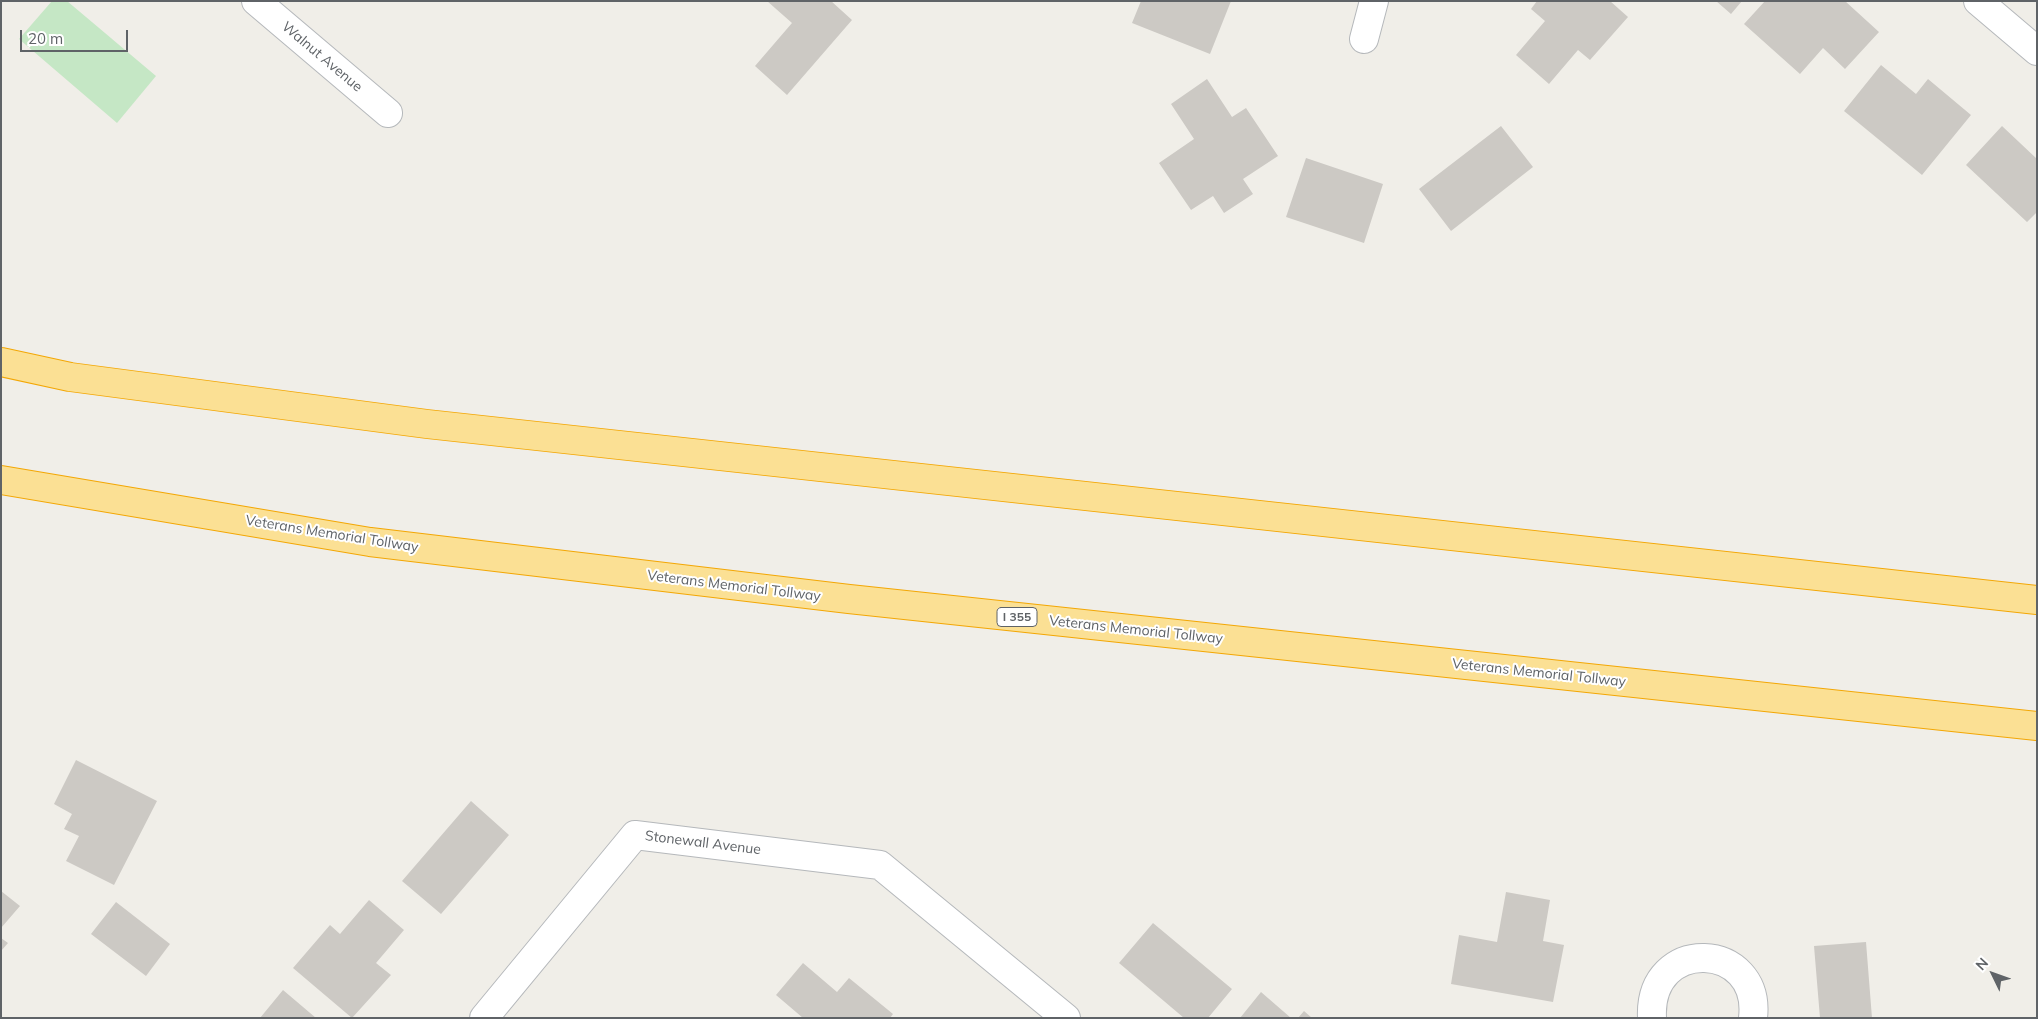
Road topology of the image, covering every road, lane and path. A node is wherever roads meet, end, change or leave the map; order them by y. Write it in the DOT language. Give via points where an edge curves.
graph roads {
  1 [pos="256,1"];
  2 [pos="1374,1"];
  3 [pos="1978,1"];
  4 [pos="1364,39"];
  5 [pos="2037,51"];
  6 [pos="388,113"];
  7 [pos="1,362"];
  8 [pos="1,480"];
  9 [pos="2037,600"];
  10 [pos="2037,726"];
  11 [pos="484,1018"];
  12 [pos="1066,1018"];
  13 [pos="1652,1018"];
  14 [pos="1753,1018"];
  1 -- 6 [label="street, Walnut Avenue"];
  2 -- 4 [label="street"];
  3 -- 5 [label="street"];
  7 -- 9 [label="highway" via="70,377 427,424"];
  8 -- 10 [label="highway, Veterans Memorial Tollway / I 355" via="370,542 849,600"];
  11 -- 12 [label="street, Stonewall Avenue" via="635,834 880,866"];
  13 -- 14 [label="street" via="1651,1003 1665,972 1679,962 1704,957 1729,964 1742,974 1751,989"];
}
